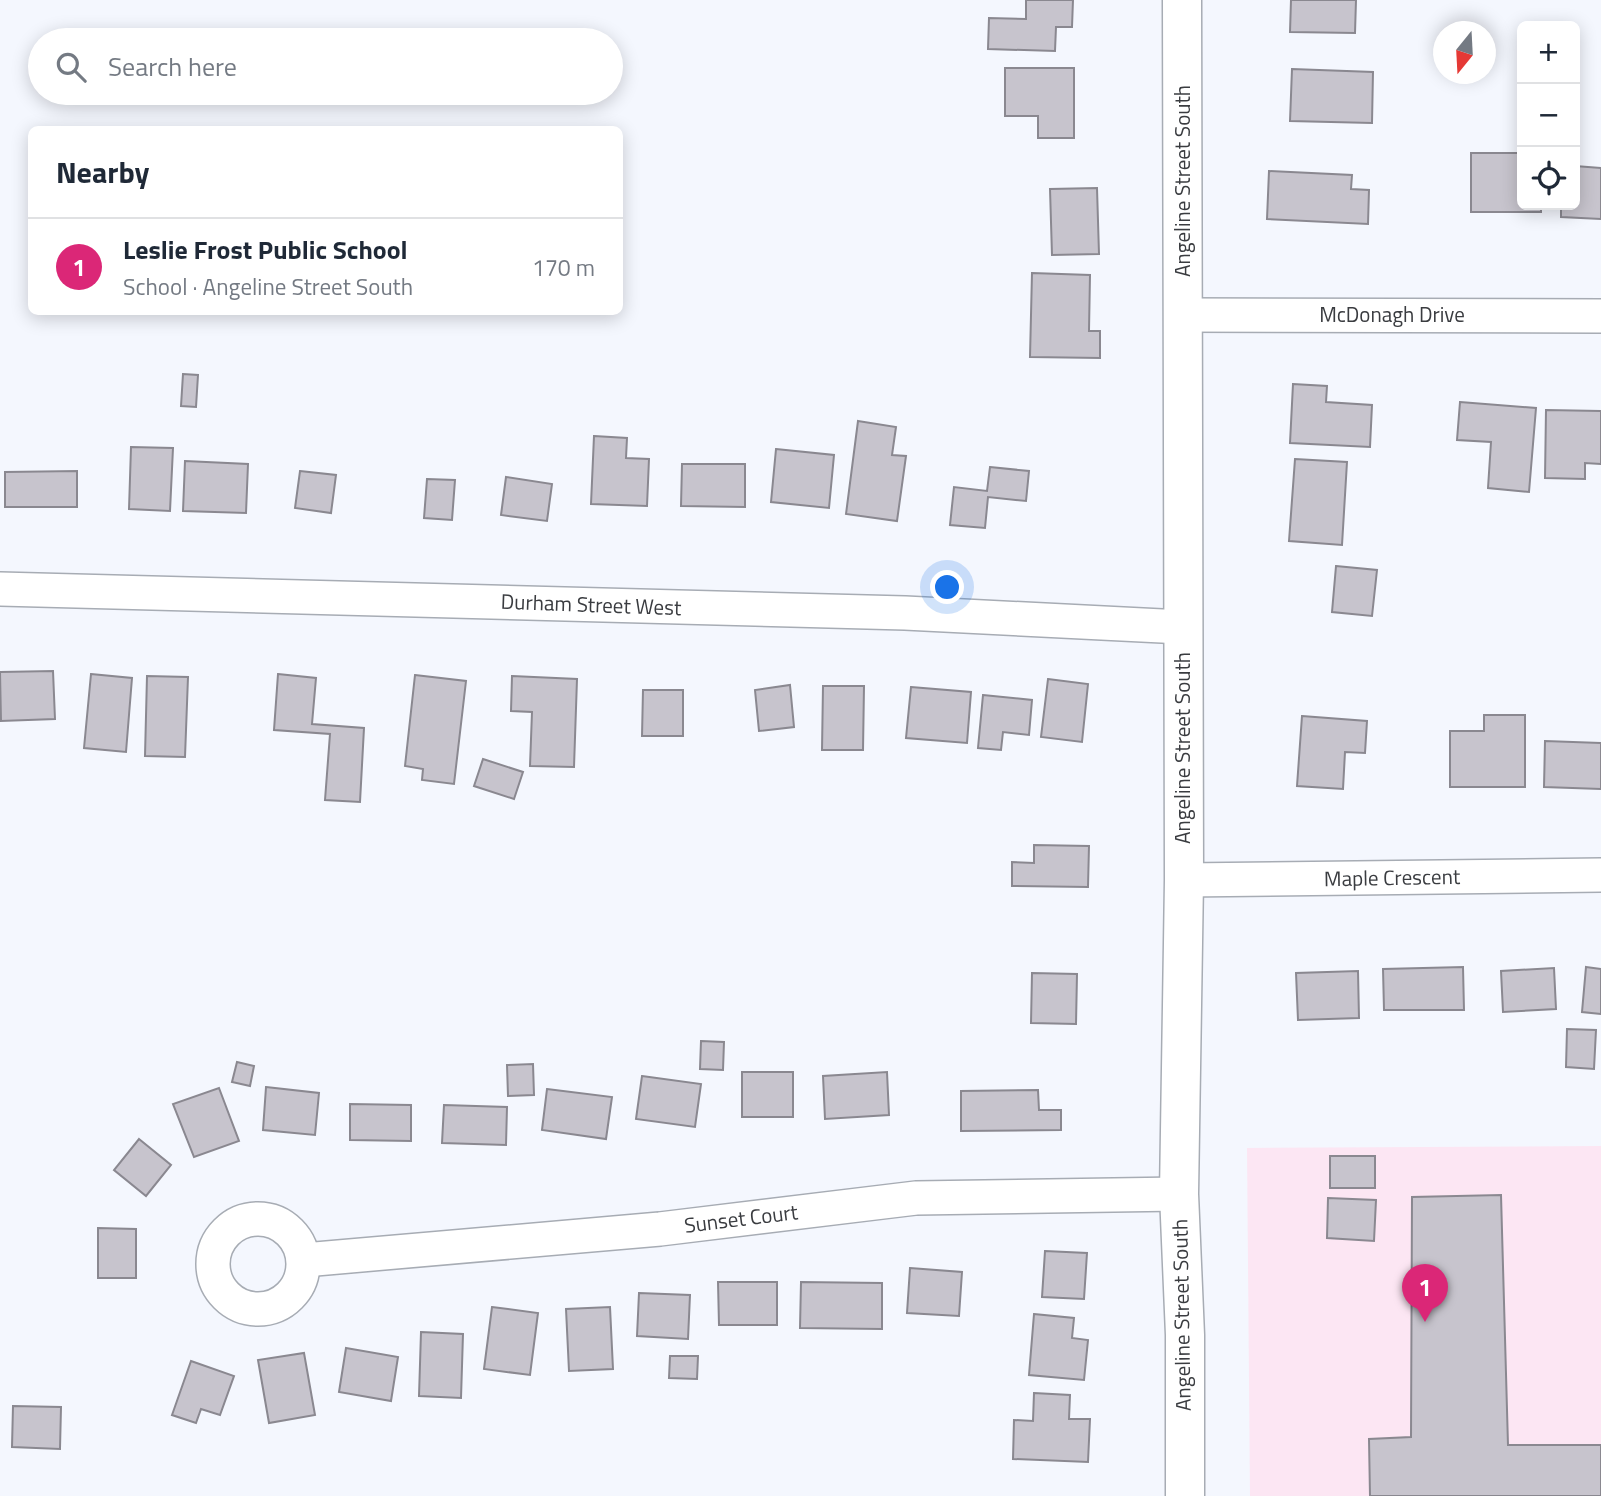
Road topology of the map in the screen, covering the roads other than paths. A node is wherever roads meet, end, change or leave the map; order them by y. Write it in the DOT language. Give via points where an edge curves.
graph roads {
  1 [pos="1182,0"];
  2 [pos="1184,315"];
  3 [pos="1601,316"];
  4 [pos="0,589"];
  5 [pos="1182,627"];
  6 [pos="1601,876"];
  7 [pos="1184,880"];
  8 [pos="1179,1194"];
  9 [pos="304,1260"];
  10 [pos="1185,1496"];
  1 -- 2 [label="main road, Angeline Street South"];
  2 -- 3 [label="street, McDonagh Drive"];
  2 -- 5 [label="main road, Angeline Street South"];
  4 -- 5 [label="street, Durham Street West" via="905,613"];
  5 -- 7 [label="main road, Angeline Street South"];
  6 -- 7 [label="street, Maple Crescent"];
  7 -- 8 [label="main road, Angeline Street South"];
  8 -- 9 [label="street, Sunset Court" via="916,1198 660,1228"];
  8 -- 10 [label="main road, Angeline Street South"];
}
